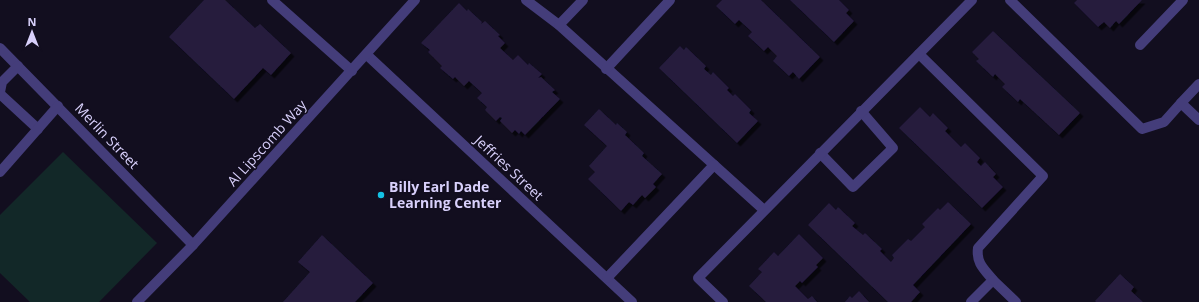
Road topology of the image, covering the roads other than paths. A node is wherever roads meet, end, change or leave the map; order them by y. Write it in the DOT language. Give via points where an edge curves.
graph roads {
  1 [pos="272,0"];
  2 [pos="415,0"];
  3 [pos="526,0"];
  4 [pos="583,0"];
  5 [pos="670,0"];
  6 [pos="972,0"];
  7 [pos="1010,0"];
  8 [pos="1183,0"];
  9 [pos="559,25"];
  10 [pos="1140,45"];
  11 [pos="0,48"];
  12 [pos="919,54"];
  13 [pos="367,55"];
  14 [pos="18,66"];
  15 [pos="606,69"];
  16 [pos="352,71"];
  17 [pos="1199,84"];
  18 [pos="0,93"];
  19 [pos="1181,103"];
  20 [pos="58,106"];
  21 [pos="861,111"];
  22 [pos="1199,120"];
  23 [pos="38,129"];
  24 [pos="820,153"];
  25 [pos="714,165"];
  26 [pos="0,172"];
  27 [pos="764,210"];
  28 [pos="194,245"];
  29 [pos="607,278"];
  30 [pos="994,280"];
  31 [pos="137,302"];
  32 [pos="632,302"];
  33 [pos="723,302"];
  34 [pos="971,302"];
  35 [pos="1016,302"];
  1 -- 16 [label="street"];
  2 -- 13 [label="street, Al Lipscomb Way"];
  3 -- 9 [label="street"];
  4 -- 9 [label="street"];
  5 -- 15 [label="street"];
  6 -- 12 [label="street"];
  7 -- 19 [label="street" via="1142,129 1164,122"];
  8 -- 10 [label="street"];
  9 -- 15 [label="street"];
  11 -- 14 [label="street, Merlin Street"];
  12 -- 21 [label="street"];
  12 -- 30 [label="street" via="1043,176 978,248 979,263"];
  13 -- 16 [label="street, Al Lipscomb Way"];
  13 -- 29 [label="street, Jeffries Street"];
  14 -- 18 [label="street" via="2,82"];
  14 -- 20 [label="street, Merlin Street"];
  15 -- 25 [label="street"];
  16 -- 28 [label="street, Al Lipscomb Way"];
  17 -- 19 [label="street"];
  18 -- 23 [label="street"];
  19 -- 22 [label="street"];
  20 -- 23 [label="street"];
  20 -- 28 [label="street, Merlin Street"];
  21 -- 24 [label="street"];
  21 -- 24 [label="street" via="893,148 853,187"];
  23 -- 26 [label="street"];
  24 -- 27 [label="street"];
  25 -- 27 [label="street"];
  25 -- 29 [label="street"];
  27 -- 33 [label="street" via="698,278"];
  28 -- 31 [label="street, Al Lipscomb Way"];
  29 -- 32 [label="street, Jeffries Street"];
  30 -- 34 [label="street"];
  30 -- 35 [label="street"];
}
